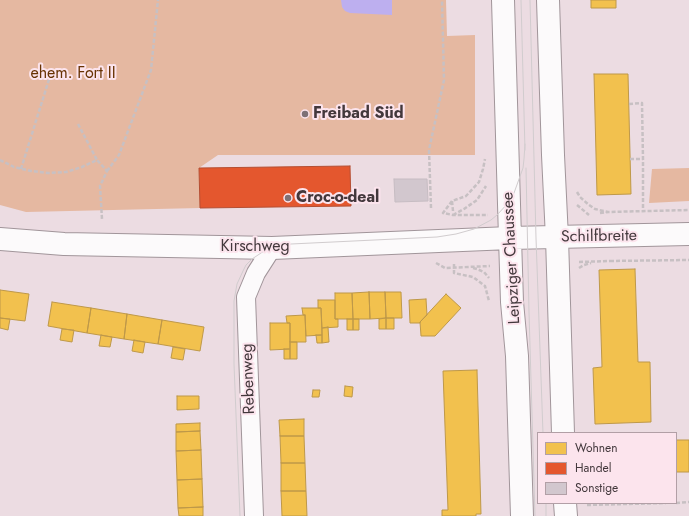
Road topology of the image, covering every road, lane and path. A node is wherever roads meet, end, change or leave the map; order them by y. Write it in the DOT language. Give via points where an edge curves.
graph roads {
  1 [pos="158,0"];
  2 [pos="442,0"];
  3 [pos="503,0"];
  4 [pos="548,0"];
  5 [pos="51,72"];
  6 [pos="629,104"];
  7 [pos="78,124"];
  8 [pos="485,157"];
  9 [pos="630,159"];
  10 [pos="643,159"];
  11 [pos="0,160"];
  12 [pos="97,160"];
  13 [pos="21,169"];
  14 [pos="107,171"];
  15 [pos="487,184"];
  16 [pos="575,190"];
  17 [pos="452,201"];
  18 [pos="430,208"];
  19 [pos="689,210"];
  20 [pos="453,211"];
  21 [pos="643,211"];
  22 [pos="443,213"];
  23 [pos="453,215"];
  24 [pos="102,219"];
  25 [pos="689,234"];
  26 [pos="0,238"];
  27 [pos="510,238"];
  28 [pos="557,238"];
  29 [pos="272,248"];
  30 [pos="689,260"];
  31 [pos="454,264"];
  32 [pos="465,267"];
  33 [pos="576,270"];
  34 [pos="492,281"];
  35 [pos="490,303"];
  36 [pos="563,432"];
  37 [pos="689,502"];
  38 [pos="677,503"];
  39 [pos="647,504"];
  40 [pos="571,508"];
  41 [pos="254,516"];
  42 [pos="522,516"];
  1 -- 14 [label="path" via="151,70 119,154"];
  2 -- 18 [label="path" via="444,80 429,150"];
  3 -- 27 [label="main road, Leipziger Chaussee"];
  4 -- 28 [label="main road"];
  5 -- 13 [label="path"];
  6 -- 10 [label="path" via="642,103"];
  7 -- 12 [label="path"];
  8 -- 17 [label="path, Leipziger Chaussee" via="479,182 466,196"];
  9 -- 10 [label="path"];
  10 -- 21 [label="path"];
  11 -- 13 [label="path"];
  12 -- 13 [label="path" via="66,172 31,172"];
  12 -- 14 [label="path"];
  14 -- 24 [label="path" via="100,186"];
  15 -- 23 [label="path, Leipziger Chaussee" via="477,200"];
  16 -- 21 [label="path, Schilfbreite" via="580,198 601,211"];
  17 -- 20 [label="path"];
  17 -- 22 [label="path"];
  19 -- 21 [label="path, Schilfbreite"];
  25 -- 28 [label="main road, Schilfbreite"];
  26 -- 29 [label="main road, Kirschweg" via="64,244"];
  27 -- 28 [label="main road, Schilfbreite"];
  27 -- 29 [label="main road, Kirschweg"];
  27 -- 42 [label="main road, Leipziger Chaussee" via="512,302 518,356"];
  28 -- 36 [label="main road"];
  29 -- 41 [label="street, Rebenweg" via="256,273 246,297"];
  30 -- 33 [label="path, Schilfbreite" via="596,262"];
  31 -- 35 [label="path" via="454,273 473,277 485,286"];
  32 -- 34 [label="path" via="484,272"];
  37 -- 38 [label="path"];
  39 -- 40 [label="path"];
}
